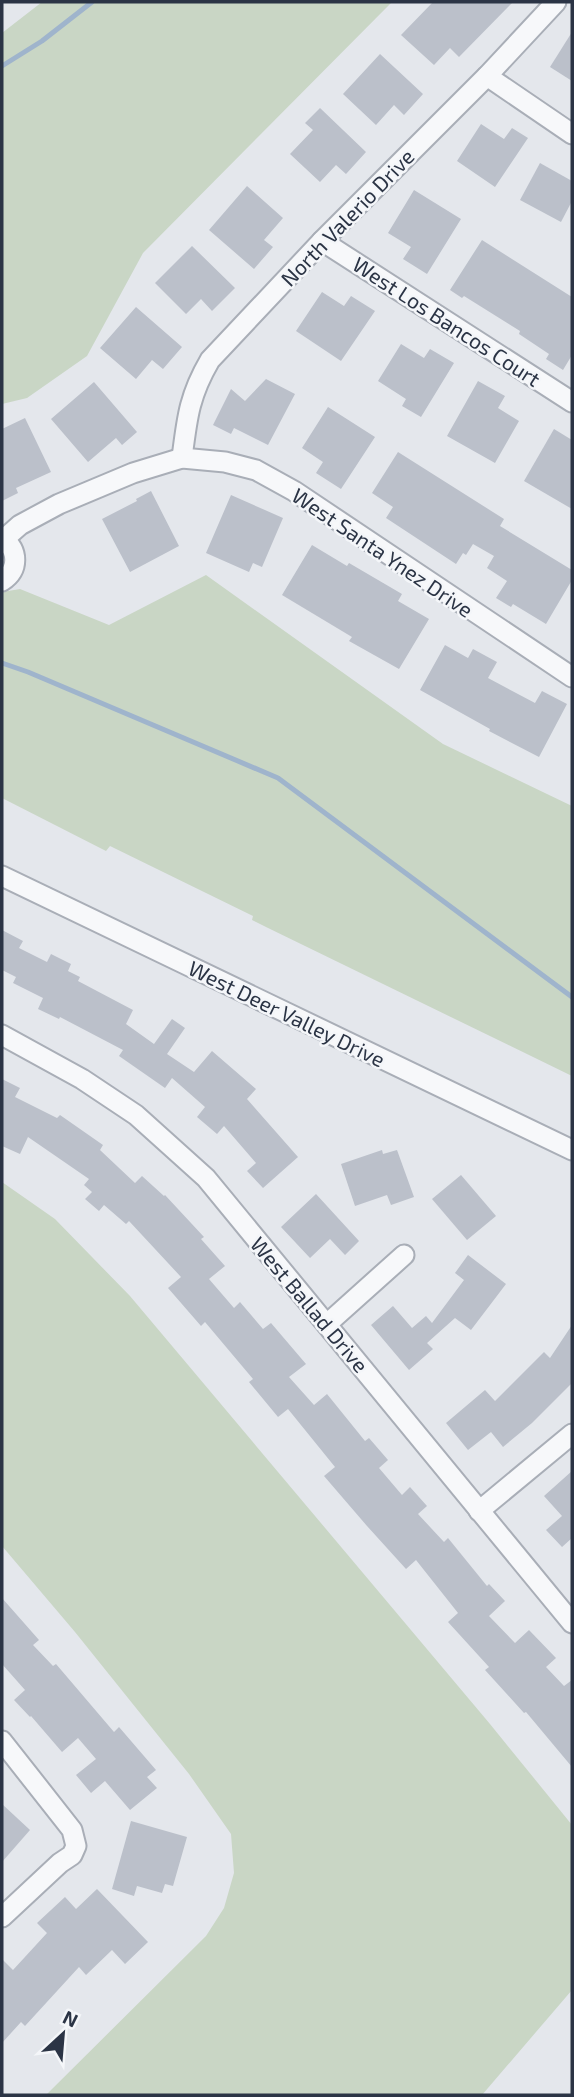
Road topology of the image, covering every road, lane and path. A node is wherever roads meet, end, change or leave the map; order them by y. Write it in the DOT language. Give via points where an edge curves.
graph roads {
  1 [pos="556,2"];
  2 [pos="488,76"];
  3 [pos="572,134"];
  4 [pos="322,241"];
  5 [pos="572,402"];
  6 [pos="183,458"];
  7 [pos="3,539"];
  8 [pos="2,581"];
  9 [pos="572,677"];
  10 [pos="2,876"];
  11 [pos="2,1035"];
  12 [pos="572,1150"];
  13 [pos="404,1255"];
  14 [pos="327,1324"];
  15 [pos="572,1434"];
  16 [pos="480,1511"];
  17 [pos="572,1623"];
  18 [pos="2,1741"];
  19 [pos="2,1917"];
  1 -- 2 [label="street, North Valerio Drive"];
  2 -- 3 [label="street"];
  2 -- 4 [label="street, North Valerio Drive"];
  4 -- 5 [label="street, West Los Bancos Court"];
  4 -- 6 [label="street, North Valerio Drive" via="210,360 188,414"];
  6 -- 7 [label="street" via="59,504"];
  6 -- 9 [label="street, West Santa Ynez Drive" via="256,470 294,491"];
  7 -- 8 [label="street" via="16,560"];
  10 -- 12 [label="street, West Deer Valley Drive"];
  11 -- 14 [label="street, West Ballad Drive" via="136,1115 206,1178"];
  13 -- 14 [label="street"];
  14 -- 16 [label="street, West Ballad Drive"];
  15 -- 16 [label="street"];
  16 -- 17 [label="street, West Ballad Drive"];
  18 -- 19 [label="street" via="72,1830 76,1846 72,1855"];
}
